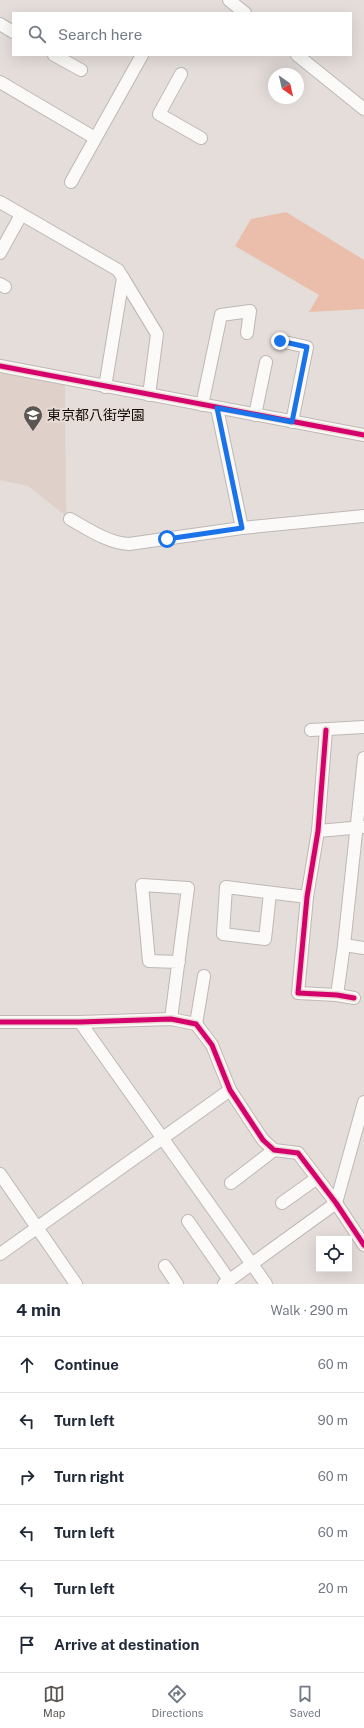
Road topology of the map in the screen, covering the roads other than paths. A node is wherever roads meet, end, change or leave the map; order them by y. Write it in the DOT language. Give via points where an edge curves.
graph roads {
  1 [pos="229,0"];
  2 [pos="244,12"];
  3 [pos="0,24"];
  4 [pos="12,31"];
  5 [pos="56,56"];
  6 [pos="141,56"];
  7 [pos="297,56"];
  8 [pos="81,70"];
  9 [pos="181,74"];
  10 [pos="0,82"];
  11 [pos="364,109"];
  12 [pos="95,138"];
  13 [pos="201,138"];
  14 [pos="71,182"];
  15 [pos="0,202"];
  16 [pos="21,215"];
  17 [pos="0,253"];
  18 [pos="123,278"];
  19 [pos="247,333"];
  20 [pos="280,341"];
  21 [pos="266,362"];
  22 [pos="0,366"];
  23 [pos="105,387"];
  24 [pos="149,395"];
  25 [pos="202,405"];
  26 [pos="217,408"];
  27 [pos="255,415"];
  28 [pos="292,422"];
  29 [pos="364,435"];
  30 [pos="364,516"];
  31 [pos="70,519"];
  32 [pos="242,528"];
  33 [pos="364,727"];
  34 [pos="311,730"];
  35 [pos="326,730"];
  36 [pos="364,758"];
  37 [pos="360,828"];
  38 [pos="318,831"];
  39 [pos="358,866"];
  40 [pos="270,892"];
  41 [pos="308,897"];
  42 [pos="344,945"];
  43 [pos="364,948"];
  44 [pos="178,962"];
  45 [pos="204,976"];
  46 [pos="337,996"];
  47 [pos="354,998"];
  48 [pos="171,1019"];
  49 [pos="0,1022"];
  50 [pos="80,1022"];
  51 [pos="196,1024"];
  52 [pos="230,1090"];
  53 [pos="364,1102"];
  54 [pos="163,1137"];
  55 [pos="274,1150"];
  56 [pos="0,1174"];
  57 [pos="317,1178"];
  58 [pos="231,1183"];
  59 [pos="282,1203"];
  60 [pos="336,1203"];
  61 [pos="188,1221"];
  62 [pos="37,1227"];
  63 [pos="364,1245"];
  64 [pos="0,1254"];
  65 [pos="251,1264"];
  66 [pos="165,1266"];
  67 [pos="226,1282"];
  68 [pos="76,1284"];
  69 [pos="177,1284"];
  70 [pos="266,1284"];
  1 -- 2 [label="street"];
  3 -- 4 [label="street"];
  5 -- 8 [label="street"];
  6 -- 12 [label="street"];
  7 -- 11 [label="street"];
  9 -- 13 [label="street" via="159,114"];
  10 -- 12 [label="street"];
  12 -- 14 [label="street"];
  15 -- 16 [label="street"];
  16 -- 17 [label="street"];
  16 -- 18 [label="street" via="118,270"];
  18 -- 23 [label="street"];
  18 -- 24 [label="street" via="157,334"];
  19 -- 25 [label="street" via="250,311 221,315"];
  20 -- 28 [label="street" via="307,347"];
  21 -- 27 [label="street"];
  22 -- 23 [label="street"];
  23 -- 24 [label="street"];
  24 -- 25 [label="street"];
  25 -- 26 [label="street"];
  26 -- 27 [label="street"];
  26 -- 32 [label="street"];
  27 -- 28 [label="street"];
  28 -- 29 [label="street"];
  30 -- 32 [label="street"];
  31 -- 32 [label="street" via="120,543 129,544"];
  33 -- 35 [label="street"];
  34 -- 35 [label="street"];
  35 -- 38 [label="street"];
  36 -- 37 [label="street"];
  37 -- 38 [label="street"];
  37 -- 39 [label="street"];
  38 -- 41 [label="street"];
  39 -- 42 [label="street"];
  40 -- 40 [label="street" via="226,887 223,934 264,939"];
  40 -- 41 [label="street"];
  41 -- 46 [label="street" via="298,993"];
  42 -- 43 [label="street"];
  42 -- 46 [label="street"];
  44 -- 44 [label="street" via="188,888 142,885 150,961"];
  44 -- 48 [label="street"];
  45 -- 51 [label="street"];
  46 -- 47 [label="street"];
  48 -- 50 [label="street"];
  48 -- 51 [label="street"];
  49 -- 50 [label="street"];
  50 -- 54 [label="street"];
  51 -- 52 [label="street" via="212,1045"];
  52 -- 54 [label="street"];
  52 -- 55 [label="street" via="263,1140"];
  53 -- 60 [label="street"];
  54 -- 62 [label="street"];
  54 -- 65 [label="street"];
  55 -- 57 [label="street" via="298,1153"];
  55 -- 58 [label="street"];
  56 -- 62 [label="street"];
  57 -- 59 [label="street"];
  57 -- 60 [label="street"];
  60 -- 63 [label="street"];
  60 -- 65 [label="street"];
  61 -- 67 [label="street"];
  62 -- 64 [label="street"];
  62 -- 68 [label="street"];
  65 -- 67 [label="street"];
  65 -- 70 [label="street"];
  66 -- 69 [label="street"];
}
